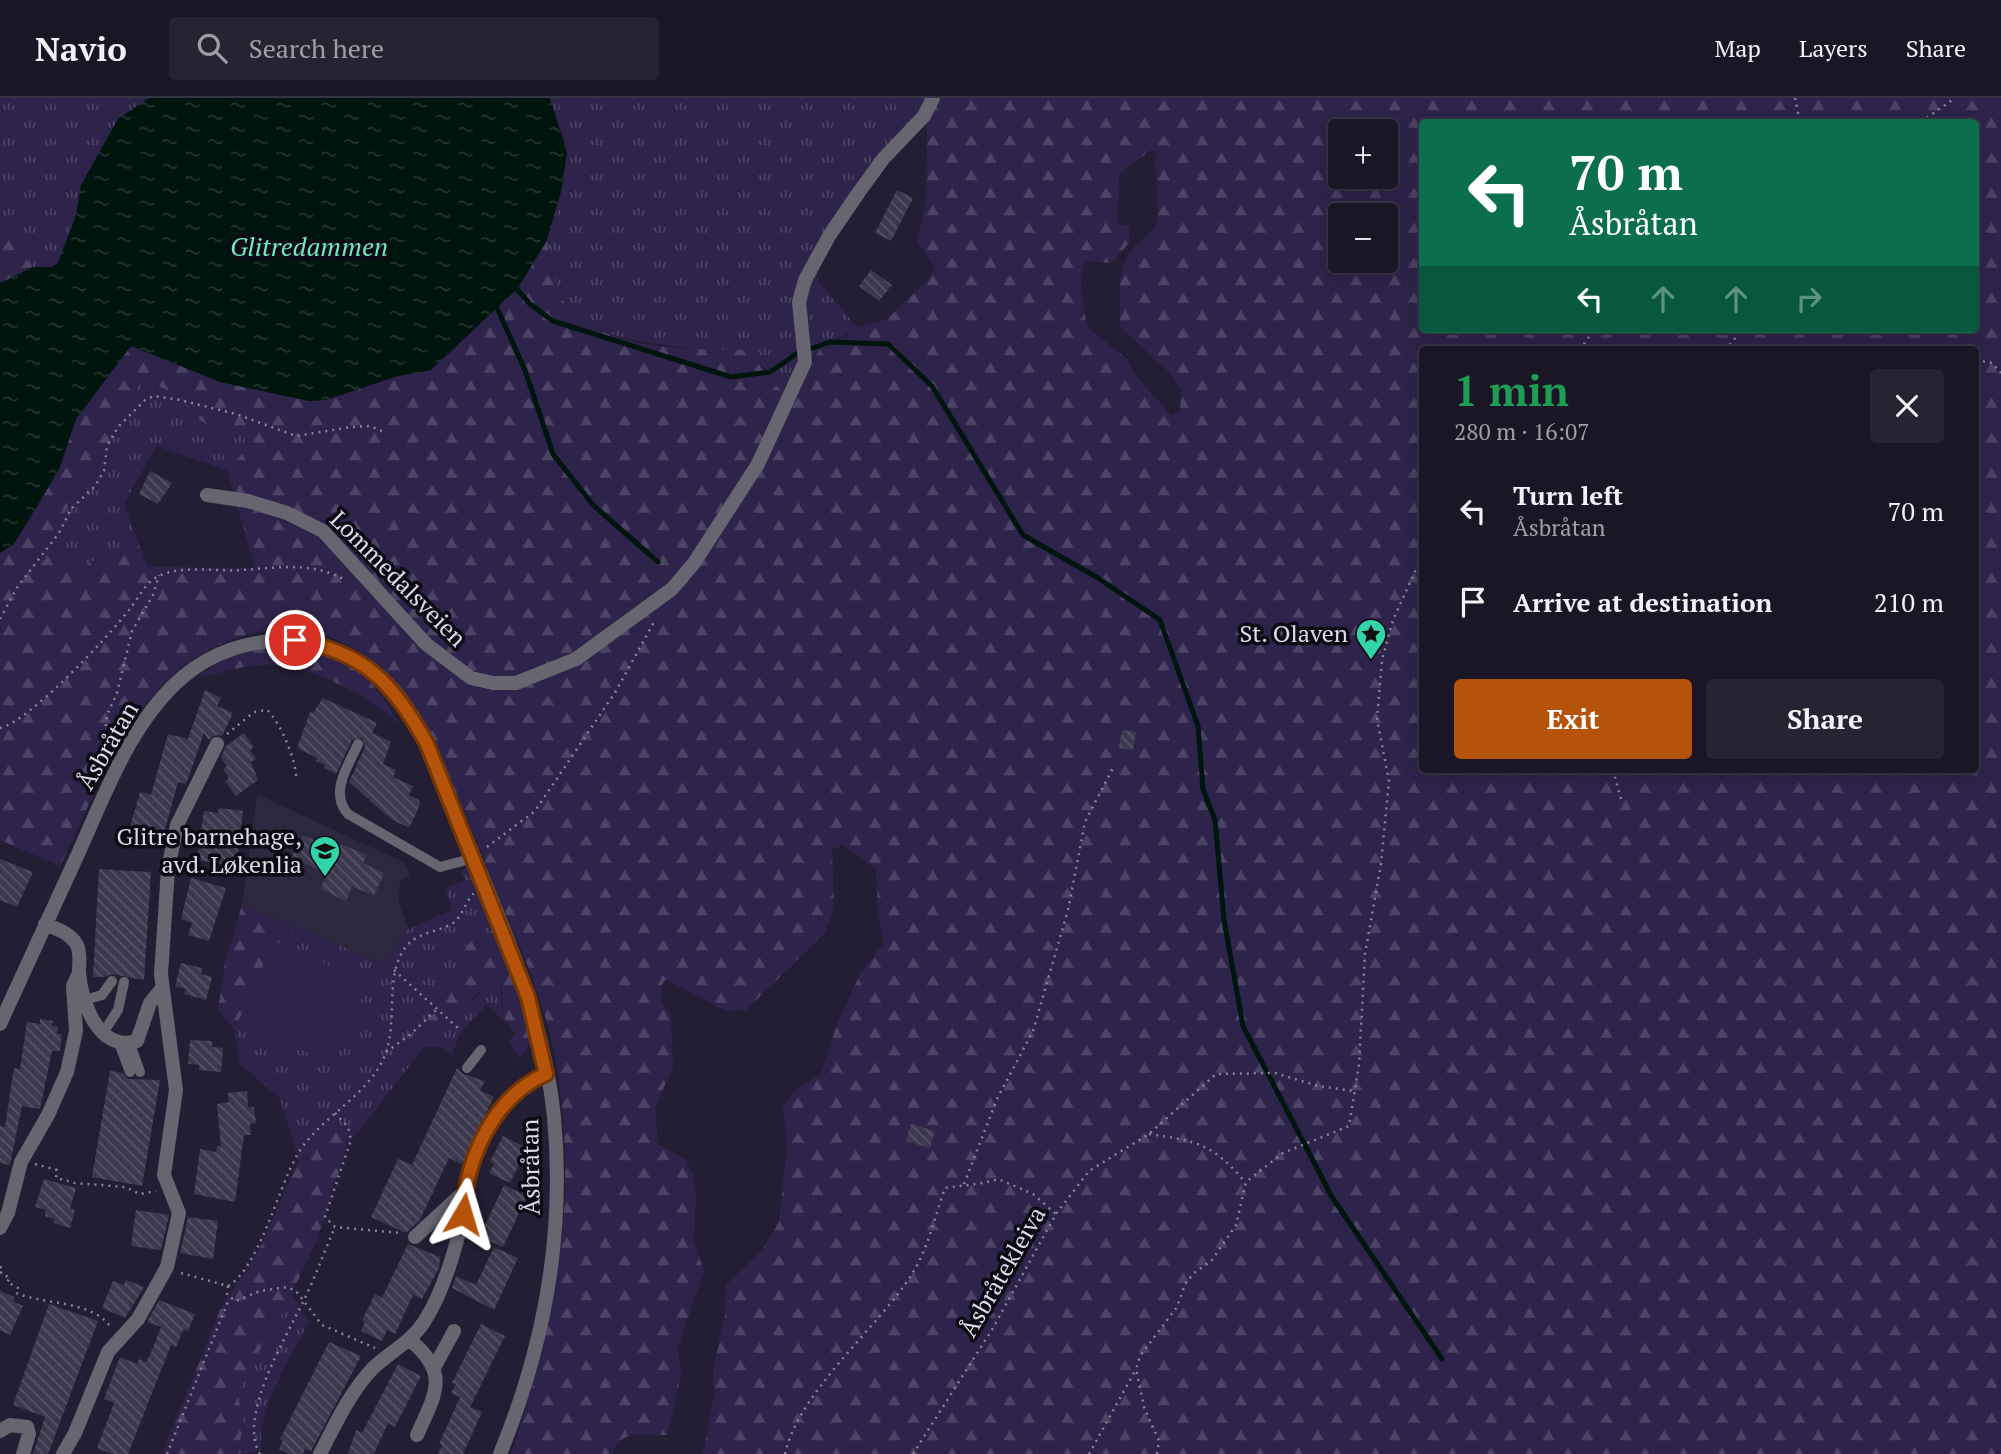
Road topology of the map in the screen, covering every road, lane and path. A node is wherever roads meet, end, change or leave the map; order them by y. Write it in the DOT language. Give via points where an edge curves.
graph roads {
  1 [pos="933,98"];
  2 [pos="1795,98"];
  3 [pos="1955,98"];
  4 [pos="1799,119"];
  5 [pos="1925,119"];
  6 [pos="1979,361"];
  7 [pos="2001,373"];
  8 [pos="384,432"];
  9 [pos="207,495"];
  10 [pos="1419,563"];
  11 [pos="159,575"];
  12 [pos="355,586"];
  13 [pos="660,611"];
  14 [pos="0,619"];
  15 [pos="0,728"];
  16 [pos="217,744"];
  17 [pos="358,744"];
  18 [pos="1114,766"];
  19 [pos="102,769"];
  20 [pos="1614,773"];
  21 [pos="296,780"];
  22 [pos="1621,799"];
  23 [pos="474,858"];
  24 [pos="485,885"];
  25 [pos="45,924"];
  26 [pos="394,970"];
  27 [pos="79,973"];
  28 [pos="112,981"];
  29 [pos="124,982"];
  30 [pos="162,988"];
  31 [pos="85,1000"];
  32 [pos="437,1009"];
  33 [pos="0,1024"];
  34 [pos="458,1028"];
  35 [pos="103,1033"];
  36 [pos="124,1043"];
  37 [pos="481,1051"];
  38 [pos="386,1052"];
  39 [pos="467,1068"];
  40 [pos="135,1072"];
  41 [pos="546,1074"];
  42 [pos="1353,1091"];
  43 [pos="335,1113"];
  44 [pos="1149,1134"];
  45 [pos="21,1162"];
  46 [pos="1245,1182"];
  47 [pos="964,1184"];
  48 [pos="169,1187"];
  49 [pos="464,1192"];
  50 [pos="1056,1214"];
  51 [pos="335,1227"];
  52 [pos="0,1228"];
  53 [pos="415,1237"];
  54 [pos="0,1267"];
  55 [pos="167,1267"];
  56 [pos="228,1286"];
  57 [pos="229,1299"];
  58 [pos="304,1301"];
  59 [pos="454,1331"];
  60 [pos="120,1339"];
  61 [pos="410,1340"];
  62 [pos="388,1356"];
  63 [pos="435,1366"];
  64 [pos="1136,1369"];
  65 [pos="0,1431"];
  66 [pos="417,1435"];
  67 [pos="23,1454"];
  68 [pos="63,1454"];
  69 [pos="167,1454"];
  70 [pos="260,1454"];
  71 [pos="320,1454"];
  72 [pos="500,1454"];
  73 [pos="785,1454"];
  74 [pos="913,1454"];
  75 [pos="1090,1454"];
  76 [pos="1157,1454"];
  1 -- 9 [label="street, Lommedalsveien" via="924,116 883,159 852,203 805,280 799,302 805,362 758,464 672,589 576,659 516,683 471,678 426,644 323,531 261,505"];
  2 -- 4 [label="path"];
  3 -- 5 [label="path"];
  6 -- 7 [label="path" via="1992,363"];
  8 -- 14 [label="path" via="370,426 296,436 180,400 154,396 145,400 118,427 107,446 104,471 71,509"];
  10 -- 42 [label="path" via="1393,620 1382,660 1377,719 1389,781 1365,954 1359,1065"];
  11 -- 12 [label="path" via="287,565 332,573"];
  11 -- 15 [label="path" via="35,708 14,725"];
  11 -- 19 [label="path" via="132,631 107,715"];
  13 -- 23 [label="path" via="616,691 535,811"];
  16 -- 21 [label="path" via="243,719 267,710 296,764"];
  16 -- 30 [label="street" via="177,825 168,869"];
  17 -- 23 [label="lane" via="339,794 348,814 440,867"];
  18 -- 47 [label="path" via="1085,822 1068,910 1033,1031 997,1099"];
  20 -- 22 [label="path"];
  23 -- 24 [label="street, Åsbråtan"];
  23 -- 25 [label="street, Åsbråtan" via="427,744 407,707 383,679 354,657 322,645 265,641 209,659 163,698 133,741"];
  24 -- 26 [label="path" via="471,895 455,922 416,936"];
  24 -- 41 [label="street, Åsbråtan" via="528,997"];
  25 -- 27 [label="street" via="76,943"];
  25 -- 33 [label="street, Åsbråtan"];
  26 -- 32 [label="path"];
  26 -- 38 [label="path" via="393,1020"];
  27 -- 31 [label="street"];
  27 -- 45 [label="street" via="73,986 76,1031 67,1072"];
  28 -- 31 [label="lane" via="102,995"];
  29 -- 35 [label="lane" via="118,1010"];
  30 -- 36 [label="street" via="150,1003 137,1041"];
  30 -- 48 [label="street" via="176,1075 164,1164"];
  31 -- 35 [label="street" via="94,1024"];
  32 -- 34 [label="path"];
  32 -- 38 [label="path"];
  35 -- 36 [label="street"];
  36 -- 40 [label="lane"];
  37 -- 39 [label="lane"];
  38 -- 43 [label="path" via="364,1085"];
  41 -- 49 [label="street" via="509,1098 485,1134"];
  41 -- 72 [label="street, Åsbråtan" via="557,1171 554,1246 545,1315"];
  42 -- 44 [label="path, Åsbråtekleiva" via="1275,1073 1216,1074"];
  42 -- 46 [label="path" via="1349,1126 1283,1153"];
  43 -- 51 [label="path" via="348,1127 351,1140 325,1217"];
  43 -- 56 [label="path" via="301,1149 258,1244"];
  44 -- 46 [label="path" via="1186,1139 1223,1156"];
  44 -- 50 [label="path, Åsbråtekleiva" via="1089,1171"];
  45 -- 48 [label="path" via="57,1170 56,1178 125,1187 140,1194"];
  45 -- 52 [label="street"];
  46 -- 64 [label="path" via="1236,1225 1212,1260 1185,1284 1177,1307 1140,1356"];
  47 -- 50 [label="path" via="974,1187 998,1179 1032,1194"];
  47 -- 73 [label="path" via="945,1188 912,1275 835,1368 794,1430"];
  48 -- 55 [label="street" via="178,1213"];
  49 -- 53 [label="street"];
  49 -- 61 [label="street" via="451,1258 425,1321"];
  50 -- 74 [label="path, Åsbråtekleiva" via="993,1328"];
  51 -- 53 [label="path"];
  51 -- 58 [label="path"];
  54 -- 60 [label="path" via="10,1278 8,1282 18,1288 16,1293 103,1317"];
  55 -- 56 [label="path"];
  55 -- 60 [label="street" via="138,1319"];
  56 -- 57 [label="path"];
  57 -- 58 [label="path" via="287,1287"];
  57 -- 69 [label="path"];
  58 -- 62 [label="path" via="322,1325"];
  58 -- 70 [label="path" via="266,1378 253,1438"];
  59 -- 63 [label="street"];
  60 -- 68 [label="street" via="108,1352"];
  61 -- 62 [label="street"];
  61 -- 63 [label="street"];
  62 -- 71 [label="street" via="359,1385"];
  63 -- 66 [label="street" via="432,1398"];
  64 -- 75 [label="path"];
  64 -- 76 [label="path" via="1144,1407 1159,1441"];
  65 -- 67 [label="street" via="31,1422"];
}
